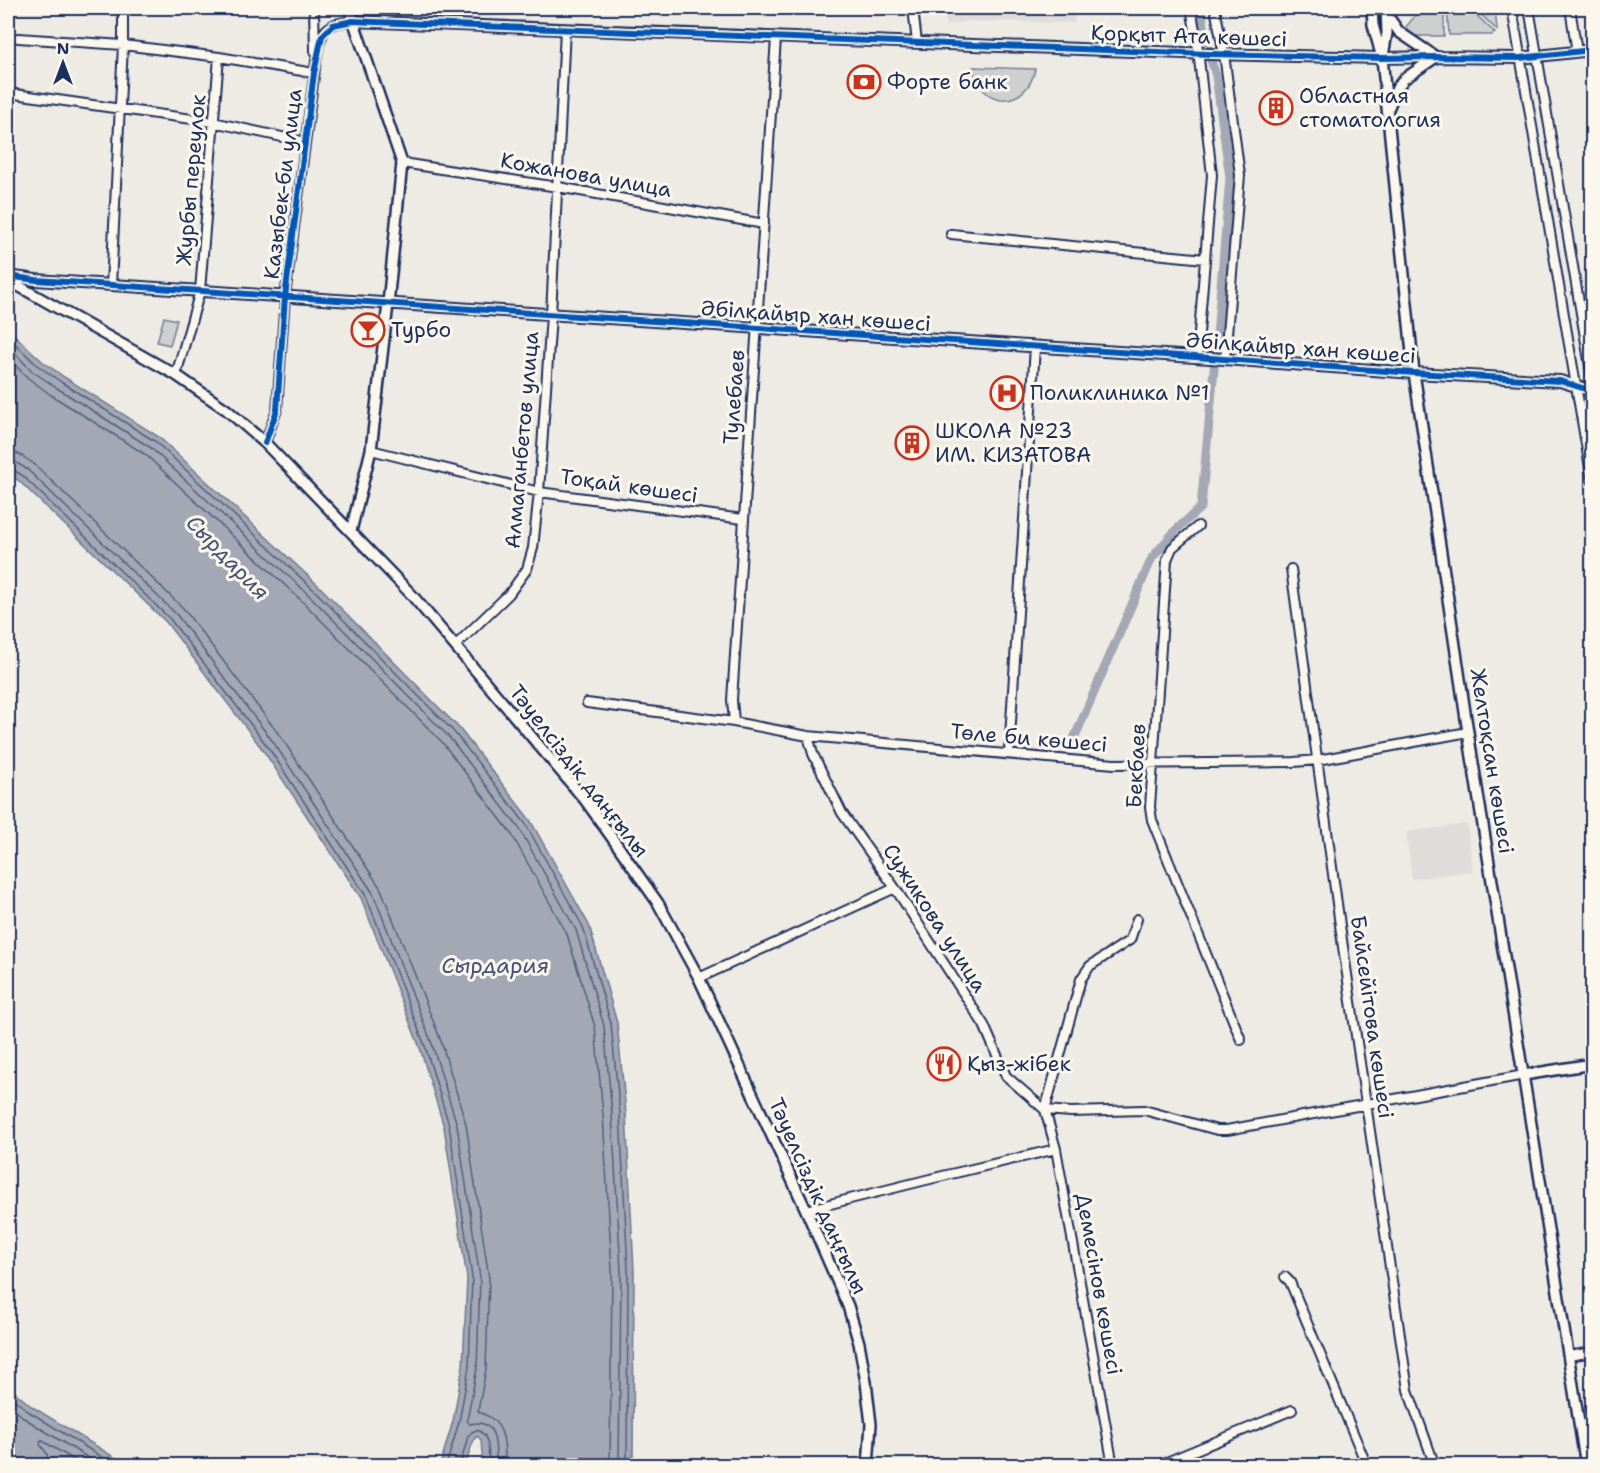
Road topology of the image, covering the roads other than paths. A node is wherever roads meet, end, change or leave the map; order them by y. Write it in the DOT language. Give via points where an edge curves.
graph roads {
  1 [pos="123,8"];
  2 [pos="314,8"];
  3 [pos="349,8"];
  4 [pos="913,8"];
  5 [pos="1191,8"];
  6 [pos="1215,8"];
  7 [pos="1372,8"];
  8 [pos="1512,8"];
  9 [pos="1529,8"];
  10 [pos="1570,8"];
  11 [pos="1386,11"];
  12 [pos="353,21"];
  13 [pos="565,29"];
  14 [pos="18,38"];
  15 [pos="776,38"];
  16 [pos="917,43"];
  17 [pos="123,45"];
  18 [pos="1593,50"];
  19 [pos="1578,52"];
  20 [pos="1198,53"];
  21 [pos="1224,54"];
  22 [pos="1537,56"];
  23 [pos="219,57"];
  24 [pos="1436,57"];
  25 [pos="1382,58"];
  26 [pos="1520,58"];
  27 [pos="316,62"];
  28 [pos="314,73"];
  29 [pos="8,93"];
  30 [pos="120,110"];
  31 [pos="1387,110"];
  32 [pos="213,122"];
  33 [pos="304,142"];
  34 [pos="402,162"];
  35 [pos="558,187"];
  36 [pos="764,224"];
  37 [pos="951,234"];
  38 [pos="1205,259"];
  39 [pos="8,276"];
  40 [pos="36,280"];
  41 [pos="11,283"];
  42 [pos="111,285"];
  43 [pos="200,291"];
  44 [pos="285,297"];
  45 [pos="388,304"];
  46 [pos="551,315"];
  47 [pos="756,329"];
  48 [pos="1035,347"];
  49 [pos="1197,357"];
  50 [pos="1225,359"];
  51 [pos="1414,373"];
  52 [pos="176,375"];
  53 [pos="1593,378"];
  54 [pos="1576,386"];
  55 [pos="1593,391"];
  56 [pos="265,443"];
  57 [pos="371,450"];
  58 [pos="1593,480"];
  59 [pos="540,492"];
  60 [pos="743,519"];
  61 [pos="1198,526"];
  62 [pos="351,531"];
  63 [pos="1291,569"];
  64 [pos="455,646"];
  65 [pos="587,703"];
  66 [pos="735,722"];
  67 [pos="1468,732"];
  68 [pos="808,736"];
  69 [pos="1008,753"];
  70 [pos="1318,760"];
  71 [pos="1153,762"];
  72 [pos="895,888"];
  73 [pos="1137,919"];
  74 [pos="699,978"];
  75 [pos="1241,1041"];
  76 [pos="1593,1064"];
  77 [pos="1524,1076"];
  78 [pos="1366,1104"];
  79 [pos="1045,1110"];
  80 [pos="1056,1149"];
  81 [pos="806,1210"];
  82 [pos="1285,1277"];
  83 [pos="1593,1352"];
  84 [pos="1569,1356"];
  85 [pos="1292,1410"];
  86 [pos="868,1466"];
  87 [pos="1113,1466"];
  88 [pos="1157,1466"];
  89 [pos="1366,1466"];
  90 [pos="1435,1466"];
  91 [pos="1586,1466"];
  1 -- 17 [label="street"];
  2 -- 27 [label="street"];
  3 -- 12 [label="street"];
  4 -- 16 [label="street"];
  5 -- 20 [label="street"];
  6 -- 21 [label="street"];
  7 -- 25 [label="street, Желтоқсан көшесі"];
  8 -- 26 [label="street"];
  9 -- 22 [label="street"];
  10 -- 19 [label="street"];
  11 -- 24 [label="street" via="1399,32"];
  11 -- 25 [label="street, Желтоқсан көшесі"];
  12 -- 13 [label="street, Қорқыт Ата көшесі"];
  12 -- 27 [label="street, Казыбек-би улица" via="327,30"];
  12 -- 34 [label="street"];
  13 -- 15 [label="street, Қорқыт Ата көшесі"];
  13 -- 35 [label="street, Алмаганбетов улица"];
  14 -- 17 [label="street"];
  15 -- 16 [label="street, Қорқыт Ата көшесі"];
  15 -- 36 [label="street, Тулебаев"];
  16 -- 20 [label="street, Қорқыт Ата көшесі"];
  17 -- 23 [label="street"];
  17 -- 30 [label="street"];
  18 -- 19 [label="street, Қорқыт Ата көшесі"];
  19 -- 22 [label="street, Қорқыт Ата көшесі"];
  20 -- 21 [label="street, Қорқыт Ата көшесі"];
  20 -- 38 [label="street" via="1212,176"];
  21 -- 25 [label="street, Қорқыт Ата көшесі"];
  21 -- 50 [label="street" via="1240,175"];
  22 -- 26 [label="street, Қорқыт Ата көшесі"];
  22 -- 53 [label="street"];
  23 -- 28 [label="street"];
  23 -- 32 [label="street, Журбы переулок"];
  24 -- 25 [label="street, Қорқыт Ата көшесі"];
  24 -- 26 [label="street, Қорқыт Ата көшесі"];
  24 -- 31 [label="street" via="1404,79"];
  25 -- 31 [label="street, Желтоқсан көшесі"];
  26 -- 54 [label="street"];
  27 -- 28 [label="street, Казыбек-би улица"];
  28 -- 33 [label="street, Казыбек-би улица"];
  29 -- 30 [label="street"];
  30 -- 32 [label="street"];
  30 -- 42 [label="street"];
  31 -- 51 [label="street, Желтоқсан көшесі"];
  32 -- 33 [label="street"];
  32 -- 43 [label="street, Журбы переулок"];
  33 -- 44 [label="street, Казыбек-би улица"];
  34 -- 35 [label="street, Кожанова улица"];
  34 -- 45 [label="street"];
  35 -- 36 [label="street, Кожанова улица"];
  35 -- 46 [label="street, Алмаганбетов улица"];
  36 -- 47 [label="street, Тулебаев"];
  37 -- 38 [label="street"];
  38 -- 49 [label="street"];
  39 -- 40 [label="street"];
  39 -- 41 [label="street, Тәуелсіздік даңғылы"];
  40 -- 41 [label="street"];
  40 -- 42 [label="street, Әбілқайыр хан көшесі"];
  41 -- 52 [label="street, Тәуелсіздік даңғылы"];
  42 -- 43 [label="street, Әбілқайыр хан көшесі"];
  43 -- 44 [label="street, Әбілқайыр хан көшесі"];
  43 -- 52 [label="street, Журбы переулок"];
  44 -- 45 [label="street, Әбілқайыр хан көшесі"];
  44 -- 56 [label="street, Казыбек-би улица" via="277,410"];
  45 -- 46 [label="street, Әбілқайыр хан көшесі"];
  45 -- 57 [label="street"];
  46 -- 47 [label="street, Әбілқайыр хан көшесі"];
  46 -- 59 [label="street, Алмаганбетов улица"];
  47 -- 48 [label="street, Әбілқайыр хан көшесі"];
  47 -- 60 [label="street, Тулебаев"];
  48 -- 49 [label="street, Әбілқайыр хан көшесі"];
  48 -- 69 [label="street"];
  49 -- 50 [label="street, Әбілқайыр хан көшесі"];
  50 -- 51 [label="street, Әбілқайыр хан көшесі"];
  51 -- 54 [label="street, Әбілқайыр хан көшесі" via="1560,381"];
  51 -- 67 [label="street, Желтоқсан көшесі"];
  52 -- 56 [label="street, Тәуелсіздік даңғылы" via="227,410"];
  54 -- 55 [label="street, Әбілқайыр хан көшесі"];
  54 -- 58 [label="street"];
  56 -- 62 [label="street, Тәуелсіздік даңғылы"];
  57 -- 59 [label="street, Тоқай көшесі"];
  57 -- 62 [label="street"];
  59 -- 60 [label="street, Тоқай көшесі"];
  59 -- 64 [label="street, Алмаганбетов улица" via="527,569 508,594"];
  60 -- 66 [label="street, Тулебаев" via="732,700"];
  61 -- 71 [label="street, Бекбаев" via="1172,548 1167,560"];
  62 -- 64 [label="street, Тәуелсіздік даңғылы"];
  63 -- 70 [label="street, Байсейітова көшесі"];
  64 -- 74 [label="street, Тәуелсіздік даңғылы" via="585,800 658,903"];
  65 -- 66 [label="street, Төле би көшесі"];
  66 -- 68 [label="street, Төле би көшесі"];
  67 -- 70 [label="street, Төле би көшесі"];
  67 -- 77 [label="street, Желтоқсан көшесі"];
  68 -- 69 [label="street, Төле би көшесі"];
  68 -- 72 [label="street, Сужикова улица" via="842,813"];
  69 -- 71 [label="street, Төле би көшесі" via="1114,764"];
  70 -- 71 [label="street, Төле би көшесі"];
  70 -- 78 [label="street, Байсейітова көшесі"];
  71 -- 75 [label="street, Бекбаев" via="1152,820"];
  72 -- 74 [label="street"];
  72 -- 79 [label="street, Сужикова улица" via="984,1025 1006,1076"];
  73 -- 79 [label="street" via="1130,940 1090,966 1081,979"];
  74 -- 81 [label="street, Тәуелсіздік даңғылы"];
  76 -- 77 [label="street"];
  77 -- 78 [label="street"];
  77 -- 84 [label="street, Желтоқсан көшесі"];
  78 -- 79 [label="street" via="1217,1130 1144,1110"];
  78 -- 90 [label="street, Байсейітова көшесі" via="1408,1390"];
  79 -- 80 [label="street, Демесінов көшесі"];
  80 -- 81 [label="street"];
  80 -- 87 [label="street, Демесінов көшесі"];
  81 -- 86 [label="street, Тәуелсіздік даңғылы" via="848,1306 859,1343 871,1424"];
  82 -- 89 [label="street"];
  83 -- 84 [label="street"];
  84 -- 91 [label="street, Желтоқсан көшесі"];
  85 -- 88 [label="street"];
}
